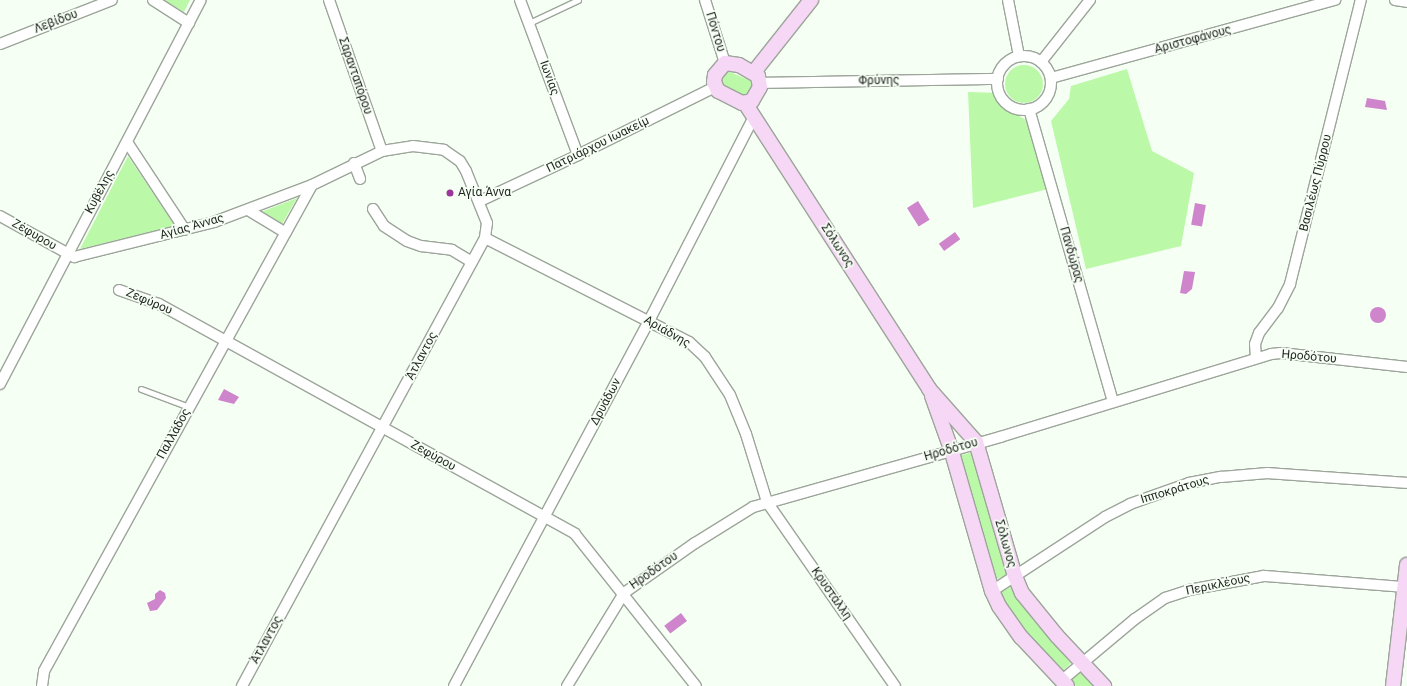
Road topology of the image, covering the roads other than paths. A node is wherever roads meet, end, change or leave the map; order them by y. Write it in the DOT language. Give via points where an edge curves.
graph roads {
  1 [pos="112,0"];
  2 [pos="153,0"];
  3 [pos="200,0"];
  4 [pos="329,0"];
  5 [pos="520,0"];
  6 [pos="578,0"];
  7 [pos="706,0"];
  8 [pos="811,0"];
  9 [pos="1008,0"];
  10 [pos="1090,0"];
  11 [pos="1336,0"];
  12 [pos="1361,0"];
  13 [pos="1395,0"];
  14 [pos="1407,2"];
  15 [pos="189,23"];
  16 [pos="529,23"];
  17 [pos="0,44"];
  18 [pos="1019,56"];
  19 [pos="1041,62"];
  20 [pos="725,63"];
  21 [pos="757,78"];
  22 [pos="1051,78"];
  23 [pos="998,79"];
  24 [pos="715,87"];
  25 [pos="745,103"];
  26 [pos="1029,109"];
  27 [pos="754,117"];
  28 [pos="127,142"];
  29 [pos="382,151"];
  30 [pos="578,155"];
  31 [pos="354,163"];
  32 [pos="360,179"];
  33 [pos="312,184"];
  34 [pos="480,201"];
  35 [pos="373,209"];
  36 [pos="248,210"];
  37 [pos="0,216"];
  38 [pos="185,230"];
  39 [pos="286,233"];
  40 [pos="485,238"];
  41 [pos="68,254"];
  42 [pos="472,262"];
  43 [pos="119,290"];
  44 [pos="649,321"];
  45 [pos="227,341"];
  46 [pos="1256,358"];
  47 [pos="1407,367"];
  48 [pos="0,384"];
  49 [pos="141,389"];
  50 [pos="930,389"];
  51 [pos="1112,402"];
  52 [pos="189,407"];
  53 [pos="384,429"];
  54 [pos="976,442"];
  55 [pos="951,450"];
  56 [pos="1407,483"];
  57 [pos="767,502"];
  58 [pos="545,518"];
  59 [pos="1407,564"];
  60 [pos="1015,576"];
  61 [pos="1404,587"];
  62 [pos="992,591"];
  63 [pos="624,593"];
  64 [pos="1402,647"];
  65 [pos="1080,662"];
  66 [pos="1064,683"];
  67 [pos="42,686"];
  68 [pos="242,686"];
  69 [pos="454,686"];
  70 [pos="567,686"];
  71 [pos="696,686"];
  72 [pos="895,686"];
  73 [pos="1104,686"];
  74 [pos="1393,686"];
  1 -- 17 [label="street, Λεβίδου"];
  2 -- 15 [label="street"];
  3 -- 15 [label="street, Κυβέλης"];
  4 -- 29 [label="street, Σαρανταπόρου"];
  5 -- 16 [label="street, Ιωνίας"];
  6 -- 16 [label="lane"];
  7 -- 20 [label="street, Πόντου"];
  8 -- 21 [label="street"];
  9 -- 18 [label="street"];
  10 -- 19 [label="street"];
  11 -- 22 [label="street, Αριστοφάνους"];
  12 -- 46 [label="street, Βασιλέως Πύρρου" via="1290,284 1278,308 1260,333 1255,344"];
  13 -- 14 [label="street"];
  15 -- 28 [label="street, Κυβέλης"];
  16 -- 30 [label="street, Ιωνίας"];
  18 -- 19 [label="street" via="1031,57"];
  18 -- 23 [label="street" via="1005,64"];
  19 -- 22 [label="street"];
  20 -- 21 [label="street" via="733,63"];
  20 -- 24 [label="street" via="715,75"];
  21 -- 23 [label="street, Φρύνης"];
  21 -- 25 [label="street" via="755,98"];
  22 -- 26 [label="street" via="1047,97 1039,105"];
  23 -- 26 [label="street" via="999,90 1008,104 1018,109"];
  24 -- 25 [label="street" via="726,96"];
  24 -- 30 [label="street, Πατριάρχου Ιωακείμ"];
  25 -- 27 [label="street, Σόλωνος"];
  26 -- 51 [label="street, Πανδώρας"];
  27 -- 44 [label="street, Δρυάδων"];
  27 -- 50 [label="street, Σόλωνος"];
  28 -- 38 [label="street"];
  28 -- 41 [label="street, Κυβέλης"];
  29 -- 31 [label="street, Άτλαντος"];
  29 -- 34 [label="street, Άτλαντος" via="413,146 444,150 460,161"];
  30 -- 34 [label="street, Πατριάρχου Ιωακείμ"];
  31 -- 32 [label="street"];
  31 -- 33 [label="street, Άτλαντος"];
  33 -- 36 [label="street, Αγίας Άννας"];
  33 -- 39 [label="street, Παλλάδος"];
  34 -- 40 [label="street, Άτλαντος" via="487,223"];
  35 -- 42 [label="street" via="384,226 395,234 421,246 452,250"];
  36 -- 38 [label="street, Αγίας Άννας"];
  36 -- 39 [label="street"];
  37 -- 41 [label="street, Ζέφυρου"];
  38 -- 41 [label="street, Αγίας Άννας" via="82,256"];
  39 -- 45 [label="street, Παλλάδος"];
  40 -- 42 [label="street, Άτλαντος"];
  40 -- 44 [label="street, Αριάδνης"];
  41 -- 48 [label="street, Κυβέλης"];
  42 -- 53 [label="street, Άτλαντος"];
  43 -- 45 [label="street, Ζεφύρου" via="159,304"];
  44 -- 57 [label="street, Αριάδνης" via="689,342 717,371 746,434"];
  44 -- 58 [label="street, Δρυάδων"];
  45 -- 52 [label="street, Παλλάδος"];
  45 -- 53 [label="street, Ζεφύρου"];
  46 -- 47 [label="street, Ηροδότου" via="1281,353"];
  46 -- 51 [label="street, Ηροδότου"];
  49 -- 52 [label="lane"];
  50 -- 54 [label="street, Σόλωνος"];
  50 -- 55 [label="street, Σόλωνος"];
  51 -- 54 [label="street, Ηροδότου"];
  52 -- 67 [label="street, Παλλάδος" via="44,671"];
  53 -- 58 [label="street, Ζεφύρου"];
  53 -- 68 [label="street, Άτλαντος"];
  54 -- 55 [label="street, Ηροδότου"];
  54 -- 60 [label="street, Σόλωνος"];
  55 -- 57 [label="street, Ηροδότου"];
  55 -- 62 [label="street, Σόλωνος"];
  56 -- 60 [label="street, Ιπποκράτους" via="1268,473 1189,483 1124,507"];
  57 -- 63 [label="street, Ηροδότου" via="739,514"];
  57 -- 72 [label="street, Κρυστάλλη"];
  58 -- 63 [label="street, Ζεφύρου" via="582,540"];
  58 -- 69 [label="street, Δρυάδων"];
  59 -- 61 [label="street"];
  60 -- 62 [label="street, Ιπποκράτους"];
  60 -- 65 [label="street, Σόλωνος" via="1022,593"];
  61 -- 64 [label="street"];
  61 -- 65 [label="street, Περικλέους" via="1264,576 1190,590 1165,598"];
  62 -- 66 [label="street, Σόλωνος" via="999,606 1021,637"];
  63 -- 70 [label="street, Ηροδότου"];
  63 -- 71 [label="street, Ζεφύρου"];
  64 -- 74 [label="street"];
  65 -- 66 [label="street, Περικλέους"];
  65 -- 73 [label="street, Σόλωνος"];
}
